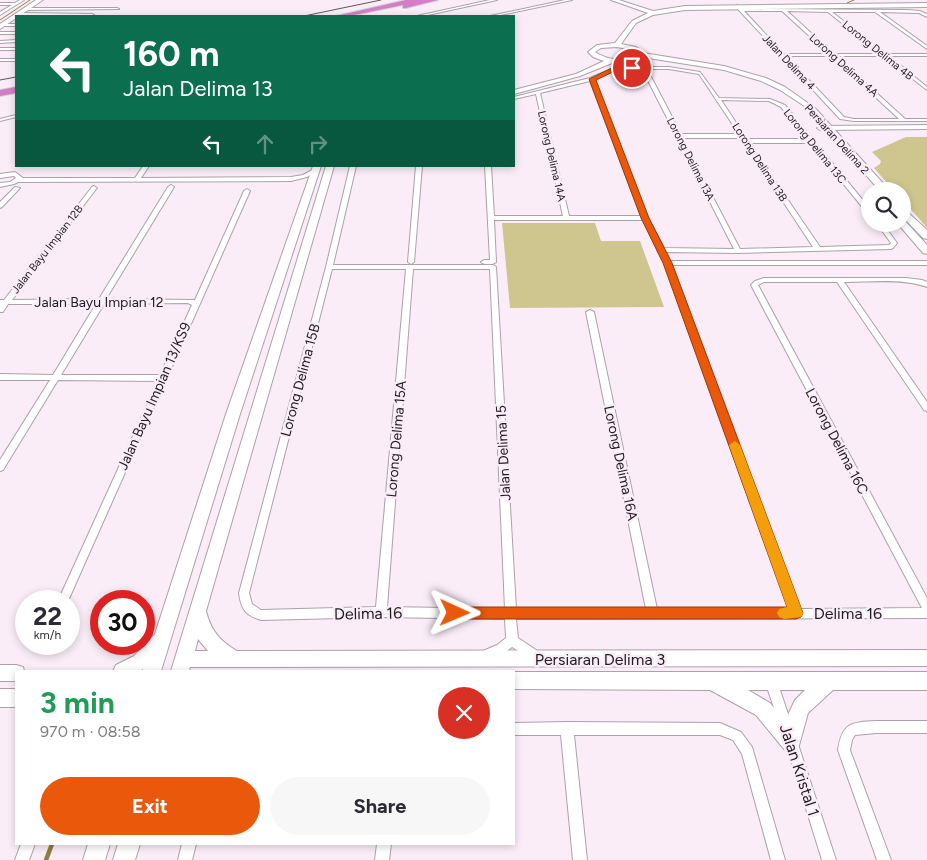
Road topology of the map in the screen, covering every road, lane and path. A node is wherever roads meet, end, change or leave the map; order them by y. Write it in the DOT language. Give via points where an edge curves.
graph roads {
  1 [pos="22,0"];
  2 [pos="435,0"];
  3 [pos="495,0"];
  4 [pos="570,0"];
  5 [pos="614,0"];
  6 [pos="39,2"];
  7 [pos="414,2"];
  8 [pos="0,4"];
  9 [pos="15,4"];
  10 [pos="64,4"];
  11 [pos="90,5"];
  12 [pos="927,6"];
  13 [pos="739,8"];
  14 [pos="117,9"];
  15 [pos="8,10"];
  16 [pos="783,10"];
  17 [pos="828,10"];
  18 [pos="876,10"];
  19 [pos="20,13"];
  20 [pos="0,14"];
  21 [pos="656,14"];
  22 [pos="68,15"];
  23 [pos="351,15"];
  24 [pos="365,15"];
  25 [pos="382,15"];
  26 [pos="424,15"];
  27 [pos="497,15"];
  28 [pos="927,16"];
  29 [pos="15,17"];
  30 [pos="14,25"];
  31 [pos="3,26"];
  32 [pos="638,28"];
  33 [pos="0,33"];
  34 [pos="15,33"];
  35 [pos="15,41"];
  36 [pos="0,42"];
  37 [pos="617,45"];
  38 [pos="927,48"];
  39 [pos="0,49"];
  40 [pos="15,49"];
  41 [pos="783,55"];
  42 [pos="832,55"];
  43 [pos="884,55"];
  44 [pos="927,55"];
  45 [pos="640,56"];
  46 [pos="601,58"];
  47 [pos="0,60"];
  48 [pos="15,60"];
  49 [pos="612,60"];
  50 [pos="644,68"];
  51 [pos="592,79"];
  52 [pos="15,84"];
  53 [pos="0,87"];
  54 [pos="515,87"];
  55 [pos="927,89"];
  56 [pos="15,90"];
  57 [pos="515,92"];
  58 [pos="0,93"];
  59 [pos="538,93"];
  60 [pos="515,98"];
  61 [pos="718,99"];
  62 [pos="15,116"];
  63 [pos="0,120"];
  64 [pos="904,120"];
  65 [pos="927,120"];
  66 [pos="927,127"];
  67 [pos="824,128"];
  68 [pos="679,136"];
  69 [pos="745,139"];
  70 [pos="810,141"];
  71 [pos="18,167"];
  72 [pos="145,167"];
  73 [pos="330,167"];
  74 [pos="353,167"];
  75 [pos="419,167"];
  76 [pos="488,167"];
  77 [pos="316,168"];
  78 [pos="11,174"];
  79 [pos="0,176"];
  80 [pos="291,179"];
  81 [pos="18,180"];
  82 [pos="137,180"];
  83 [pos="868,182"];
  84 [pos="876,182"];
  85 [pos="0,185"];
  86 [pos="310,185"];
  87 [pos="171,187"];
  88 [pos="16,188"];
  89 [pos="94,188"];
  90 [pos="247,191"];
  91 [pos="861,202"];
  92 [pos="0,206"];
  93 [pos="491,218"];
  94 [pos="566,218"];
  95 [pos="645,218"];
  96 [pos="911,219"];
  97 [pos="886,232"];
  98 [pos="911,232"];
  99 [pos="927,236"];
  100 [pos="818,249"];
  101 [pos="660,250"];
  102 [pos="738,250"];
  103 [pos="927,251"];
  104 [pos="668,263"];
  105 [pos="927,263"];
  106 [pos="493,264"];
  107 [pos="330,265"];
  108 [pos="411,265"];
  109 [pos="840,280"];
  110 [pos="927,285"];
  111 [pos="3,302"];
  112 [pos="102,302"];
  113 [pos="196,304"];
  114 [pos="0,310"];
  115 [pos="590,312"];
  116 [pos="0,377"];
  117 [pos="55,378"];
  118 [pos="162,378"];
  119 [pos="927,408"];
  120 [pos="0,468"];
  121 [pos="68,590"];
  122 [pos="244,593"];
  123 [pos="198,608"];
  124 [pos="927,608"];
  125 [pos="381,612"];
  126 [pos="796,613"];
  127 [pos="927,613"];
  128 [pos="511,614"];
  129 [pos="652,614"];
  130 [pos="163,637"];
  131 [pos="512,640"];
  132 [pos="785,658"];
  133 [pos="927,658"];
  134 [pos="236,659"];
  135 [pos="477,659"];
  136 [pos="540,659"];
  137 [pos="742,659"];
  138 [pos="181,665"];
  139 [pos="124,670"];
  140 [pos="152,670"];
  141 [pos="0,673"];
  142 [pos="15,673"];
  143 [pos="515,681"];
  144 [pos="712,681"];
  145 [pos="771,681"];
  146 [pos="830,681"];
  147 [pos="927,681"];
  148 [pos="0,698"];
  149 [pos="15,698"];
  150 [pos="927,727"];
  151 [pos="567,728"];
  152 [pos="515,729"];
  153 [pos="791,742"];
  154 [pos="28,845"];
  155 [pos="100,845"];
  156 [pos="129,845"];
  157 [pos="189,845"];
  158 [pos="384,845"];
  159 [pos="22,860"];
  160 [pos="94,860"];
  161 [pos="124,860"];
  162 [pos="185,860"];
  163 [pos="382,860"];
  164 [pos="580,860"];
  165 [pos="778,860"];
  166 [pos="829,860"];
  167 [pos="884,860"];
  1 -- 9 [label="street"];
  2 -- 7 [label="highway"];
  3 -- 26 [label="street"];
  4 -- 27 [label="street"];
  5 -- 21 [label="street"];
  6 -- 19 [label="street"];
  7 -- 23 [label="highway"];
  7 -- 24 [label="highway"];
  7 -- 25 [label="highway"];
  8 -- 9 [label="street"];
  9 -- 15 [label="street"];
  10 -- 11 [label="street"];
  12 -- 13 [label="street"];
  13 -- 16 [label="street"];
  13 -- 21 [label="street" via="689,9"];
  13 -- 41 [label="street, Jalan Delima 4"];
  14 -- 19 [label="street"];
  15 -- 19 [label="street"];
  15 -- 20 [label="street"];
  16 -- 17 [label="street"];
  16 -- 42 [label="street, Lorong Delima 4A"];
  17 -- 18 [label="street"];
  17 -- 43 [label="street, Lorong Delima 4B"];
  18 -- 28 [label="street" via="918,11"];
  18 -- 38 [label="street"];
  19 -- 22 [label="street"];
  21 -- 32 [label="street"];
  21 -- 37 [label="street" via="634,22"];
  29 -- 31 [label="street"];
  30 -- 31 [label="street"];
  33 -- 34 [label="street"];
  35 -- 36 [label="street"];
  37 -- 45 [label="street" via="630,43"];
  37 -- 46 [label="street" via="599,46 592,50"];
  39 -- 40 [label="street"];
  41 -- 42 [label="street"];
  41 -- 64 [label="street, Jalan Delima 4" via="842,118"];
  42 -- 43 [label="street"];
  42 -- 64 [label="street, Lorong Delima 4A"];
  43 -- 44 [label="street"];
  43 -- 55 [label="street, Lorong Delima 4B"];
  45 -- 49 [label="street"];
  45 -- 67 [label="street, Persiaran Delima 2" via="711,69 762,84 793,100"];
  46 -- 49 [label="street"];
  46 -- 54 [label="street" via="574,71"];
  47 -- 48 [label="street"];
  49 -- 57 [label="street" via="578,75"];
  50 -- 51 [label="street" via="616,68"];
  50 -- 61 [label="street, Lorong Delima 13B" via="684,70 702,75"];
  50 -- 68 [label="street, Lorong Delima 13A"];
  51 -- 59 [label="street"];
  51 -- 95 [label="street"];
  52 -- 53 [label="highway"];
  56 -- 58 [label="highway"];
  59 -- 60 [label="street"];
  59 -- 94 [label="street, Lorong Delima 14A"];
  61 -- 69 [label="street, Lorong Delima 13B"];
  61 -- 70 [label="street, Lorong Delima 13C" via="778,103"];
  62 -- 63 [label="street"];
  64 -- 65 [label="street"];
  66 -- 67 [label="street"];
  67 -- 83 [label="street, Persiaran Delima 2"];
  67 -- 84 [label="street, Persiaran Delima 2"];
  68 -- 69 [label="street"];
  68 -- 102 [label="street, Lorong Delima 13A"];
  69 -- 70 [label="street"];
  69 -- 100 [label="street, Lorong Delima 13B"];
  70 -- 91 [label="street, Lorong Delima 13C"];
  71 -- 78 [label="street"];
  72 -- 82 [label="street"];
  73 -- 123 [label="street"];
  74 -- 107 [label="street, Lorong Delima 15B"];
  75 -- 108 [label="street, Lorong Delima 15A"];
  76 -- 93 [label="street, Jalan Delima 15"];
  77 -- 80 [label="street" via="306,176"];
  77 -- 86 [label="street"];
  78 -- 79 [label="street"];
  78 -- 81 [label="street" via="19,176"];
  80 -- 82 [label="street"];
  80 -- 86 [label="street"];
  81 -- 82 [label="street"];
  81 -- 85 [label="street"];
  86 -- 130 [label="street"];
  87 -- 112 [label="street"];
  88 -- 92 [label="street"];
  89 -- 111 [label="street, Jalan Bayu Impian 12B"];
  90 -- 113 [label="street, Jalan Bayu Impian 13/KS9"];
  93 -- 94 [label="street"];
  93 -- 106 [label="street, Jalan Delima 15"];
  94 -- 95 [label="street"];
  95 -- 101 [label="street"];
  96 -- 99 [label="street"];
  97 -- 100 [label="street" via="894,243 885,248"];
  98 -- 103 [label="street"];
  100 -- 102 [label="street"];
  101 -- 102 [label="street"];
  101 -- 104 [label="street"];
  104 -- 105 [label="street"];
  104 -- 126 [label="street"];
  106 -- 108 [label="street"];
  106 -- 128 [label="street, Jalan Delima 15"];
  107 -- 108 [label="street"];
  107 -- 122 [label="street, Lorong Delima 15B"];
  108 -- 125 [label="street, Lorong Delima 15A"];
  109 -- 110 [label="street" via="914,280"];
  109 -- 119 [label="street"];
  109 -- 124 [label="street, Lorong Delima 16C" via="764,280 755,283 756,291"];
  111 -- 112 [label="street, Jalan Bayu Impian 12"];
  111 -- 114 [label="street, Jalan Bayu Impian 12B"];
  112 -- 113 [label="street, Jalan Bayu Impian 12" via="188,301"];
  112 -- 117 [label="street"];
  113 -- 118 [label="street, Jalan Bayu Impian 13/KS9"];
  115 -- 129 [label="street, Lorong Delima 16A"];
  116 -- 117 [label="street"];
  117 -- 118 [label="street"];
  117 -- 120 [label="street"];
  118 -- 121 [label="street, Jalan Bayu Impian 13/KS9"];
  122 -- 125 [label="street, Delima 16" via="248,609 261,615"];
  123 -- 134 [label="street" via="200,624 208,641"];
  123 -- 138 [label="street"];
  125 -- 128 [label="street, Delima 16"];
  126 -- 127 [label="street, Delima 16"];
  126 -- 129 [label="street, Delima 16"];
  128 -- 129 [label="street, Delima 16"];
  128 -- 131 [label="street, Jalan Delima 15"];
  130 -- 139 [label="street" via="140,662"];
  130 -- 140 [label="street"];
  131 -- 135 [label="street" via="501,649"];
  131 -- 136 [label="street"];
  132 -- 133 [label="street, Persiaran Delima 3"];
  132 -- 137 [label="street, Persiaran Delima 3"];
  132 -- 145 [label="street"];
  134 -- 135 [label="street, Persiaran Delima 3"];
  134 -- 138 [label="street, Persiaran Delima 3"];
  135 -- 136 [label="street, Persiaran Delima 3"];
  136 -- 137 [label="street, Persiaran Delima 3"];
  137 -- 145 [label="street"];
  141 -- 142 [label="street"];
  143 -- 144 [label="street, Persiaran Delima 3"];
  144 -- 145 [label="street, Persiaran Delima 3"];
  144 -- 153 [label="street" via="763,709"];
  145 -- 146 [label="street, Persiaran Delima 3"];
  145 -- 153 [label="street, Jalan Kristal 1"];
  146 -- 147 [label="street, Persiaran Delima 3"];
  146 -- 153 [label="street" via="800,707 794,720"];
  148 -- 149 [label="street"];
  150 -- 167 [label="street" via="864,727 851,731 845,740 844,750"];
  151 -- 152 [label="street"];
  151 -- 164 [label="street"];
  151 -- 165 [label="street" via="720,729 737,736 748,750"];
  153 -- 166 [label="street, Jalan Kristal 1"];
  154 -- 159 [label="street"];
  155 -- 160 [label="street"];
  156 -- 161 [label="street"];
  157 -- 162 [label="street"];
  158 -- 163 [label="street"];
}
